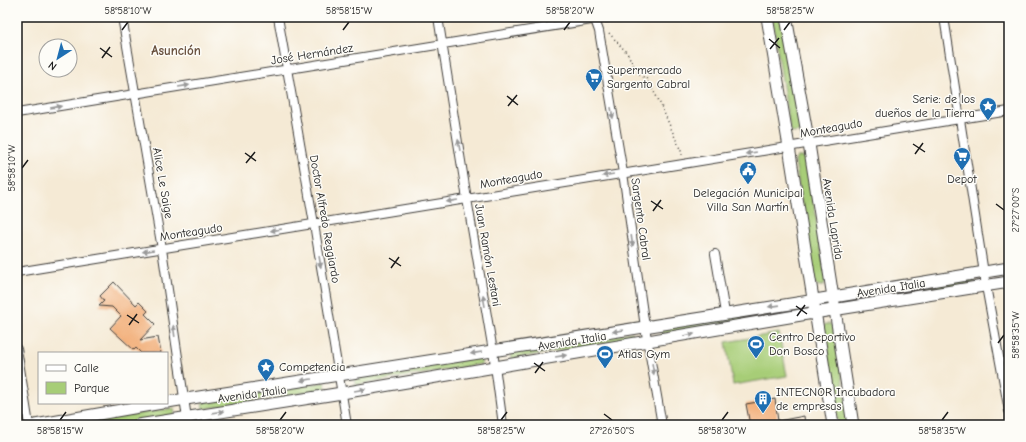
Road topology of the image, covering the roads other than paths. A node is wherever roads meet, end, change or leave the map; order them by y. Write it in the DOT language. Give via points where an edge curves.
graph roads {
  1 [pos="122,17"];
  2 [pos="278,17"];
  3 [pos="438,17"];
  4 [pos="610,17"];
  5 [pos="767,17"];
  6 [pos="786,17"];
  7 [pos="944,17"];
  8 [pos="594,18"];
  9 [pos="443,45"];
  10 [pos="286,70"];
  11 [pos="135,94"];
  12 [pos="1009,111"];
  13 [pos="17,113"];
  14 [pos="960,118"];
  15 [pos="809,144"];
  16 [pos="789,147"];
  17 [pos="622,173"];
  18 [pos="467,199"];
  19 [pos="314,224"];
  20 [pos="162,249"];
  21 [pos="715,254"];
  22 [pos="1009,268"];
  23 [pos="17,272"];
  24 [pos="984,272"];
  25 [pos="1009,282"];
  26 [pos="986,286"];
  27 [pos="833,297"];
  28 [pos="813,300"];
  29 [pos="834,310"];
  30 [pos="725,313"];
  31 [pos="815,313"];
  32 [pos="645,327"];
  33 [pos="648,342"];
  34 [pos="17,349"];
  35 [pos="493,351"];
  36 [pos="495,367"];
  37 [pos="338,375"];
  38 [pos="342,393"];
  39 [pos="184,399"];
  40 [pos="168,402"];
  41 [pos="156,404"];
  42 [pos="1009,411"];
  43 [pos="187,421"];
  44 [pos="29,425"];
  45 [pos="35,425"];
  46 [pos="138,425"];
  47 [pos="347,425"];
  48 [pos="503,425"];
  49 [pos="662,425"];
  50 [pos="833,425"];
  51 [pos="853,425"];
  1 -- 11 [label="street, Alice Le Saige"];
  2 -- 10 [label="street, Doctor Alfredo Reggiardo"];
  3 -- 9 [label="street, Juan Ramón Lestani"];
  4 -- 8 [label="street, José Hernández"];
  5 -- 16 [label="main road"];
  6 -- 15 [label="main road, Avenida Laprida"];
  7 -- 14 [label="street"];
  8 -- 9 [label="street, José Hernández"];
  8 -- 17 [label="street, Sargento Cabral, one-way"];
  9 -- 10 [label="street, José Hernández"];
  18 -- 9 [label="street, Juan Ramón Lestani, one-way"];
  11 -- 10 [label="street, José Hernández, one-way"];
  10 -- 19 [label="street, Doctor Alfredo Reggiardo"];
  13 -- 11 [label="street, José Hernández, one-way"];
  11 -- 20 [label="street, Alice Le Saige"];
  12 -- 14 [label="street, Monteagudo"];
  14 -- 15 [label="street, Monteagudo"];
  14 -- 24 [label="street"];
  15 -- 16 [label="street, Monteagudo"];
  15 -- 27 [label="main road, Avenida Laprida"];
  16 -- 17 [label="street, Monteagudo, one-way"];
  16 -- 28 [label="main road"];
  17 -- 18 [label="street, Monteagudo, one-way"];
  17 -- 32 [label="street, Sargento Cabral, one-way"];
  18 -- 19 [label="street, Monteagudo, one-way"];
  35 -- 18 [label="street, Juan Ramón Lestani, one-way"];
  19 -- 20 [label="street, Monteagudo, one-way"];
  19 -- 37 [label="street, Doctor Alfredo Reggiardo, one-way"];
  20 -- 23 [label="street, Monteagudo, one-way"];
  39 -- 20 [label="street, Alice Le Saige, one-way"];
  21 -- 30 [label="street"];
  22 -- 24 [label="main road, Avenida Italia"];
  24 -- 26 [label="street"];
  24 -- 27 [label="main road, Avenida Italia"];
  25 -- 26 [label="main road, Avenida Italia"];
  26 -- 29 [label="main road, Avenida Italia"];
  26 -- 42 [label="street"];
  27 -- 28 [label="main road, Avenida Italia"];
  27 -- 29 [label="main road, Avenida Laprida"];
  28 -- 30 [label="main road, Avenida Italia, one-way"];
  28 -- 31 [label="main road"];
  29 -- 31 [label="main road, Avenida Italia"];
  29 -- 51 [label="main road, Avenida Laprida"];
  30 -- 32 [label="main road, Avenida Italia"];
  33 -- 31 [label="main road, Avenida Italia, one-way"];
  31 -- 50 [label="main road"];
  32 -- 33 [label="street, Sargento Cabral"];
  32 -- 35 [label="main road, Avenida Italia, one-way"];
  36 -- 33 [label="main road, Avenida Italia, one-way"];
  33 -- 49 [label="street, Sargento Cabral, one-way"];
  34 -- 44 [label="street"];
  35 -- 36 [label="street, Juan Ramón Lestani"];
  35 -- 37 [label="main road, Avenida Italia, one-way"];
  38 -- 36 [label="main road, Avenida Italia, one-way"];
  36 -- 48 [label="street, Juan Ramón Lestani"];
  37 -- 38 [label="street, Doctor Alfredo Reggiardo"];
  37 -- 39 [label="main road, Avenida Italia, one-way"];
  43 -- 38 [label="main road, Avenida Italia, one-way"];
  38 -- 47 [label="street, Doctor Alfredo Reggiardo"];
  39 -- 40 [label="main road, Avenida Italia"];
  39 -- 43 [label="street, Alice Le Saige"];
  41 -- 45 [label="main road"];
  43 -- 46 [label="main road, Avenida Italia"];
}
